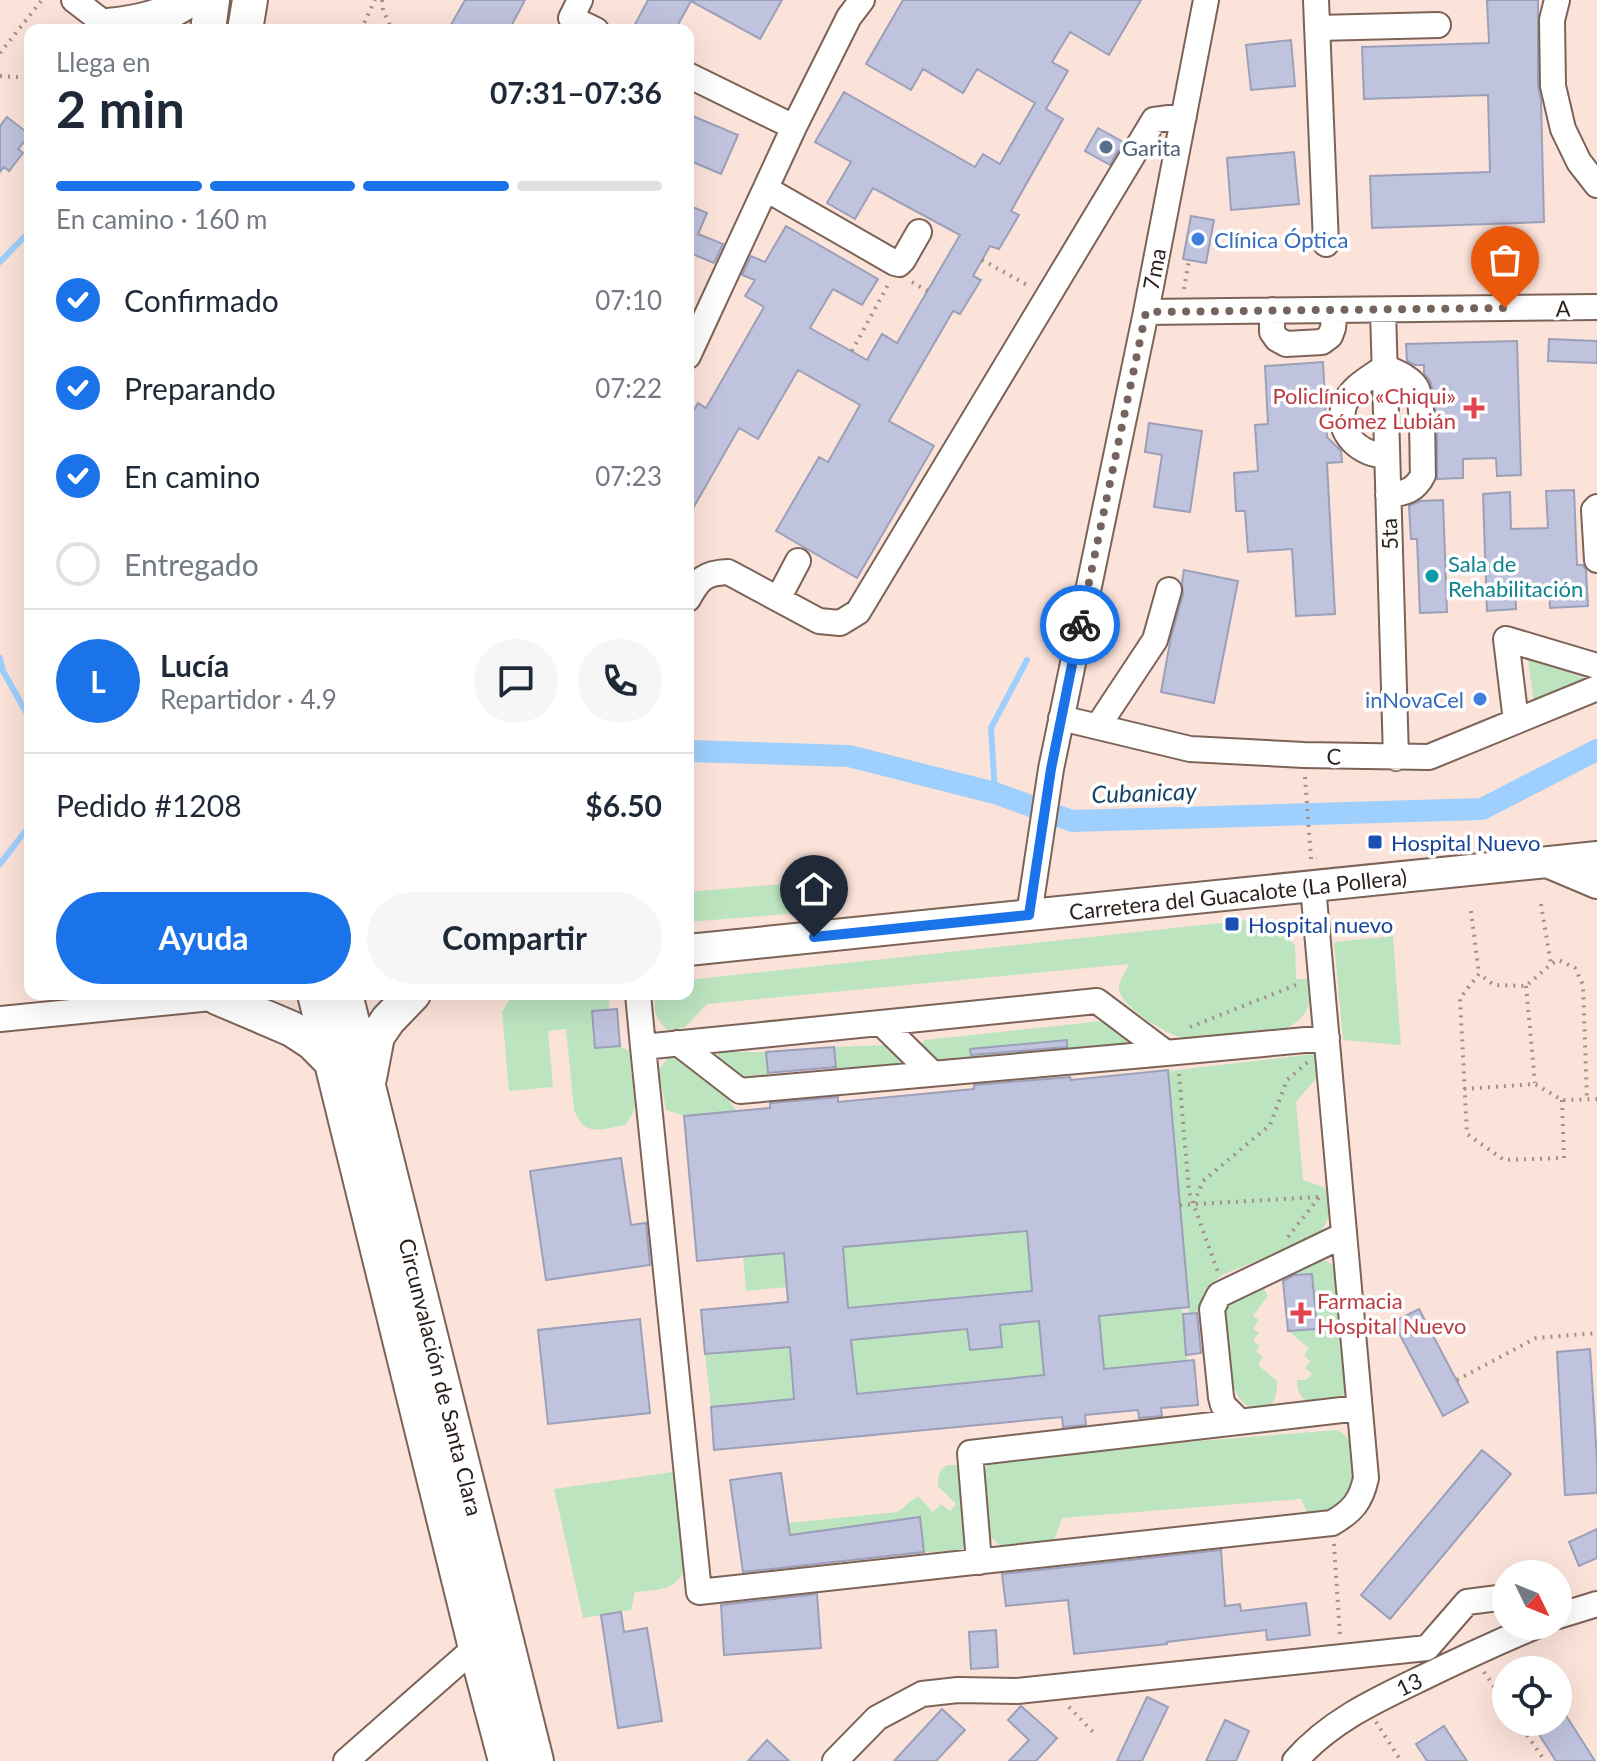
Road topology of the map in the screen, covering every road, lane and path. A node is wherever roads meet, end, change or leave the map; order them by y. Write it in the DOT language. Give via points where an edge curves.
graph roads {
  1 [pos="42,0"];
  2 [pos="74,0"];
  3 [pos="188,0"];
  4 [pos="212,0"];
  5 [pos="250,0"];
  6 [pos="375,0"];
  7 [pos="382,0"];
  8 [pos="580,0"];
  9 [pos="862,0"];
  10 [pos="1206,0"];
  11 [pos="1316,0"];
  12 [pos="1557,0"];
  13 [pos="106,24"];
  14 [pos="131,24"];
  15 [pos="209,24"];
  16 [pos="246,24"];
  17 [pos="364,24"];
  18 [pos="389,24"];
  19 [pos="584,24"];
  20 [pos="1438,25"];
  21 [pos="1317,28"];
  22 [pos="0,53"];
  23 [pos="0,76"];
  24 [pos="24,78"];
  25 [pos="694,78"];
  26 [pos="1184,116"];
  27 [pos="794,127"];
  28 [pos="1597,185"];
  29 [pos="766,189"];
  30 [pos="919,232"];
  31 [pos="1326,244"];
  32 [pos="982,260"];
  33 [pos="1189,260"];
  34 [pos="899,264"];
  35 [pos="1048,297"];
  36 [pos="1597,307"];
  37 [pos="1272,310"];
  38 [pos="1335,310"];
  39 [pos="1383,310"];
  40 [pos="1181,311"];
  41 [pos="1146,312"];
  42 [pos="694,343"];
  43 [pos="852,351"];
  44 [pos="1385,367"];
  45 [pos="1386,455"];
  46 [pos="1388,495"];
  47 [pos="1597,507"];
  48 [pos="1597,560"];
  49 [pos="798,561"];
  50 [pos="694,588"];
  51 [pos="1169,590"];
  52 [pos="778,599"];
  53 [pos="1597,666"];
  54 [pos="1597,688"];
  55 [pos="1061,718"];
  56 [pos="1516,721"];
  57 [pos="1098,726"];
  58 [pos="1304,755"];
  59 [pos="1396,758"];
  60 [pos="1597,846"];
  61 [pos="1326,857"];
  62 [pos="1597,857"];
  63 [pos="1550,863"];
  64 [pos="1597,883"];
  65 [pos="1313,887"];
  66 [pos="1541,904"];
  67 [pos="1471,911"];
  68 [pos="1029,915"];
  69 [pos="694,949"];
  70 [pos="1551,964"];
  71 [pos="1479,974"];
  72 [pos="1311,979"];
  73 [pos="1526,986"];
  74 [pos="181,1000"];
  75 [pos="238,1000"];
  76 [pos="316,1000"];
  77 [pos="347,1000"];
  78 [pos="407,1000"];
  79 [pos="639,1000"];
  80 [pos="0,1019"];
  81 [pos="881,1023"];
  82 [pos="1327,1038"];
  83 [pos="678,1043"];
  84 [pos="643,1047"];
  85 [pos="1165,1049"];
  86 [pos="332,1062"];
  87 [pos="932,1073"];
  88 [pos="368,1083"];
  89 [pos="1535,1084"];
  90 [pos="1464,1089"];
  91 [pos="1597,1099"];
  92 [pos="1562,1100"];
  93 [pos="1587,1100"];
  94 [pos="1338,1170"];
  95 [pos="1330,1196"];
  96 [pos="1193,1204"];
  97 [pos="1180,1205"];
  98 [pos="1344,1235"];
  99 [pos="1271,1270"];
  100 [pos="1225,1292"];
  101 [pos="1597,1333"];
  102 [pos="1457,1380"];
  103 [pos="1359,1408"];
  104 [pos="1240,1422"];
  105 [pos="979,1562"];
  106 [pos="1492,1599"];
  107 [pos="1597,1604"];
  108 [pos="1572,1611"];
  109 [pos="502,1625"];
  110 [pos="1504,1640"];
  111 [pos="476,1648"];
  112 [pos="1471,1654"];
  113 [pos="1492,1684"];
  114 [pos="1051,1687"];
  115 [pos="1095,1734"];
  116 [pos="1528,1736"];
  117 [pos="346,1761"];
  118 [pos="506,1761"];
  119 [pos="536,1761"];
  120 [pos="835,1761"];
  121 [pos="1295,1761"];
  122 [pos="1545,1761"];
  1 -- 22 [label="path"];
  2 -- 13 [label="street"];
  3 -- 14 [label="highway" via="173,11"];
  4 -- 15 [label="highway"];
  5 -- 16 [label="highway"];
  6 -- 17 [label="path"];
  7 -- 18 [label="path"];
  8 -- 19 [label="street" via="571,18"];
  9 -- 27 [label="street"];
  10 -- 26 [label="street, 7ma"];
  11 -- 21 [label="street"];
  12 -- 28 [label="street" via="1552,20 1553,86 1563,129"];
  20 -- 21 [label="street"];
  21 -- 31 [label="street"];
  23 -- 24 [label="path"];
  25 -- 27 [label="street"];
  26 -- 35 [label="street" via="1154,120"];
  26 -- 41 [label="street, 7ma"];
  27 -- 29 [label="street"];
  29 -- 34 [label="street"];
  29 -- 42 [label="street"];
  30 -- 34 [label="street"];
  32 -- 35 [label="path"];
  33 -- 40 [label="path"];
  34 -- 43 [label="path"];
  35 -- 52 [label="street" via="858,612 840,623 819,621"];
  36 -- 39 [label="street, A"];
  37 -- 38 [label="street, A"];
  37 -- 38 [label="street" via="1272,332 1286,344 1322,342 1330,336"];
  37 -- 40 [label="street, A"];
  38 -- 39 [label="street, A"];
  39 -- 44 [label="street, 5ta"];
  40 -- 41 [label="street, A"];
  41 -- 55 [label="street, 7ma"];
  44 -- 45 [label="street, 5ta"];
  44 -- 45 [label="street" via="1351,393 1343,419 1354,444"];
  44 -- 46 [label="street" via="1417,387 1423,475 1412,490"];
  45 -- 46 [label="street, 5ta"];
  46 -- 59 [label="street, 5ta"];
  47 -- 48 [label="street"];
  49 -- 52 [label="street"];
  50 -- 52 [label="street" via="712,572 728,572"];
  51 -- 57 [label="street" via="1155,640"];
  53 -- 56 [label="street" via="1506,639"];
  54 -- 56 [label="street, C"];
  55 -- 57 [label="street, C"];
  55 -- 68 [label="street, 7ma"];
  56 -- 59 [label="street, C" via="1429,757"];
  57 -- 58 [label="street, C" via="1190,749"];
  58 -- 59 [label="street, C"];
  58 -- 61 [label="path" via="1311,859"];
  60 -- 63 [label="main road"];
  62 -- 63 [label="main road, Carretera del Guacalote (La Pollera)"];
  63 -- 64 [label="main road"];
  63 -- 65 [label="main road, Carretera del Guacalote (La Pollera)"];
  65 -- 68 [label="main road, Carretera del Guacalote (La Pollera)"];
  65 -- 82 [label="street"];
  66 -- 70 [label="path"];
  67 -- 71 [label="path"];
  68 -- 69 [label="main road, Carretera del Guacalote (La Pollera)"];
  70 -- 73 [label="path"];
  70 -- 93 [label="path" via="1559,960 1575,968 1583,985"];
  71 -- 73 [label="path" via="1494,985"];
  71 -- 90 [label="path" via="1460,998"];
  72 -- 85 [label="path"];
  73 -- 89 [label="path"];
  74 -- 80 [label="street"];
  75 -- 86 [label="highway" via="312,1042"];
  76 -- 86 [label="highway, Circunvalación de Santa Clara"];
  77 -- 88 [label="highway, Circunvalación de Santa Clara"];
  78 -- 88 [label="highway" via="377,1036"];
  79 -- 84 [label="street"];
  81 -- 83 [label="street"];
  81 -- 85 [label="street" via="1097,1001"];
  81 -- 87 [label="street"];
  82 -- 85 [label="street"];
  82 -- 94 [label="street"];
  82 -- 96 [label="path" via="1318,1054 1287,1080 1270,1125 1203,1181"];
  83 -- 84 [label="street"];
  83 -- 87 [label="street" via="740,1091"];
  84 -- 105 [label="street" via="699,1592"];
  85 -- 87 [label="street"];
  85 -- 96 [label="path"];
  86 -- 111 [label="highway, Circunvalación de Santa Clara"];
  88 -- 109 [label="highway, Circunvalación de Santa Clara"];
  89 -- 90 [label="path"];
  89 -- 92 [label="path"];
  90 -- 92 [label="path" via="1467,1134 1504,1160 1564,1158"];
  91 -- 93 [label="path"];
  92 -- 93 [label="path"];
  94 -- 95 [label="street"];
  94 -- 95 [label="path"];
  95 -- 96 [label="path"];
  95 -- 98 [label="street"];
  95 -- 99 [label="path" via="1275,1254"];
  96 -- 97 [label="path"];
  96 -- 100 [label="path"];
  98 -- 99 [label="street"];
  98 -- 103 [label="street"];
  99 -- 100 [label="street"];
  100 -- 104 [label="street" via="1212,1309 1221,1397"];
  101 -- 102 [label="path" via="1536,1338"];
  103 -- 104 [label="street"];
  103 -- 105 [label="street" via="1363,1492 1355,1506 1332,1523"];
  104 -- 105 [label="street" via="970,1453"];
  106 -- 114 [label="street" via="1467,1602 1427,1648"];
  107 -- 108 [label="street"];
  109 -- 111 [label="street"];
  109 -- 119 [label="highway, Circunvalación de Santa Clara"];
  110 -- 112 [label="street, 13"];
  111 -- 117 [label="street"];
  111 -- 118 [label="highway, Circunvalación de Santa Clara"];
  112 -- 113 [label="path"];
  112 -- 121 [label="street, 13" via="1365,1705 1327,1729"];
  114 -- 115 [label="path"];
  114 -- 120 [label="street" via="922,1694 877,1718"];
  116 -- 122 [label="path"];
}
